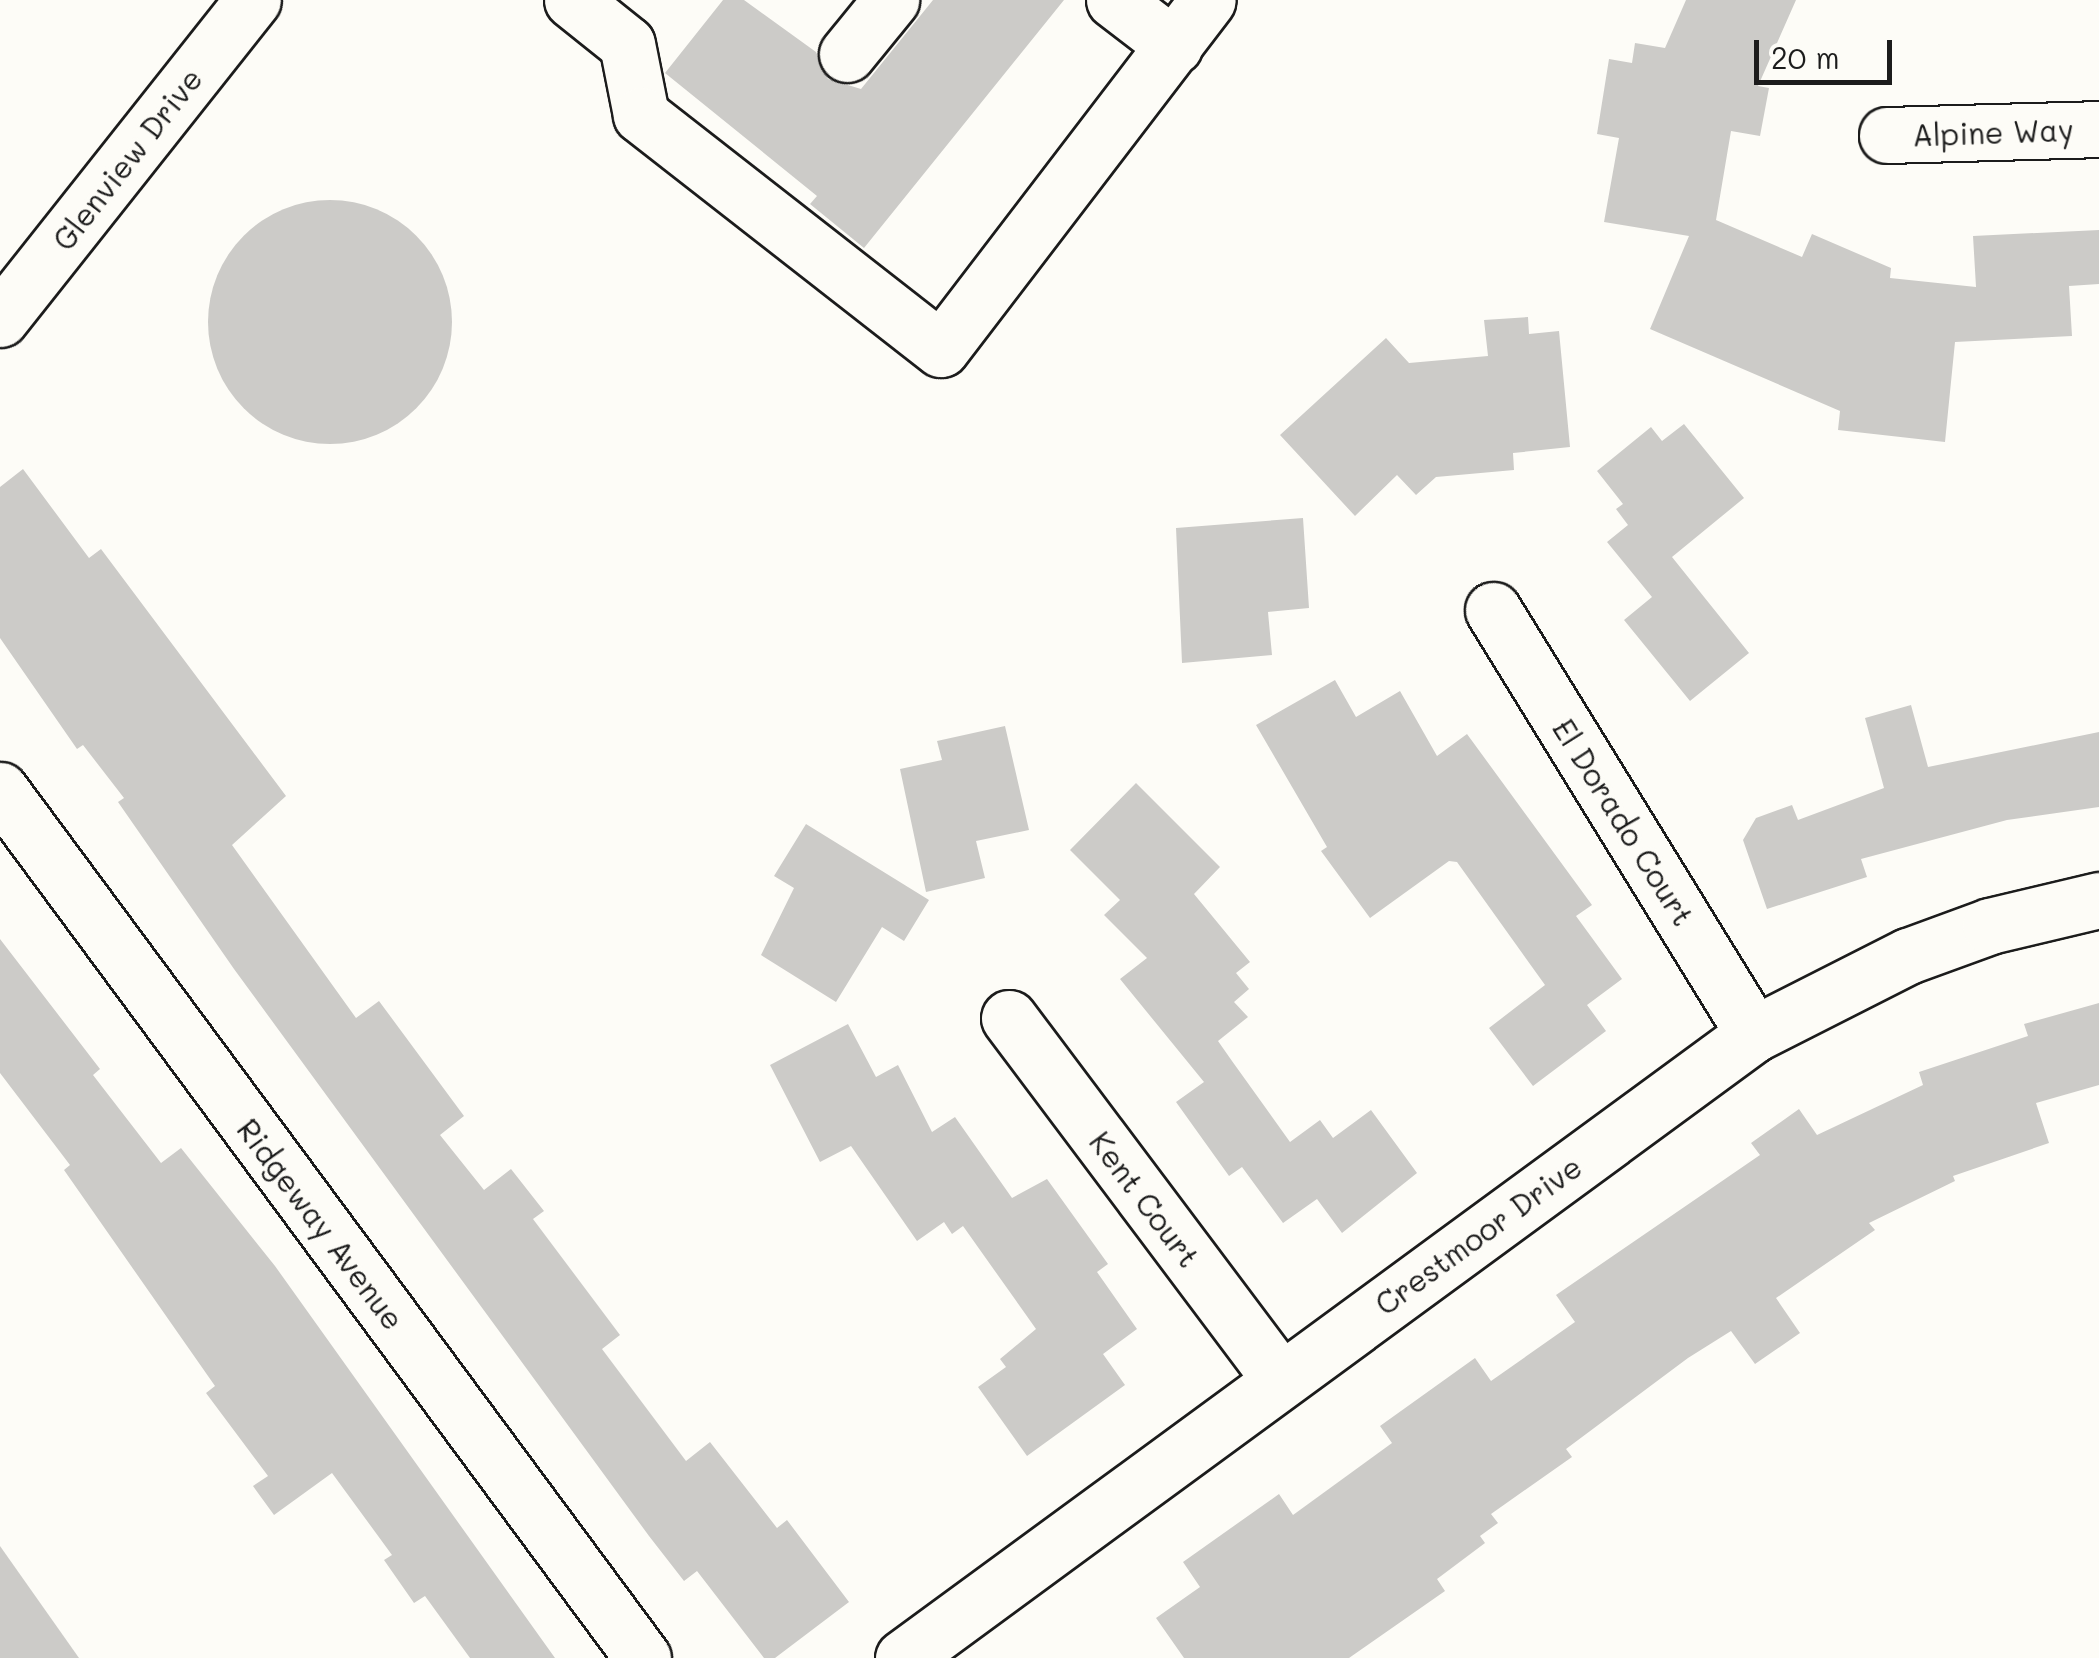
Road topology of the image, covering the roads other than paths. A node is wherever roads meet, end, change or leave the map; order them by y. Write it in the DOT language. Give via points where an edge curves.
graph roads {
  1 [pos="253,0"];
  2 [pos="572,0"];
  3 [pos="891,0"];
  4 [pos="1114,0"];
  5 [pos="1208,0"];
  6 [pos="1174,46"];
  7 [pos="847,54"];
  8 [pos="2099,129"];
  9 [pos="1887,135"];
  10 [pos="0,319"];
  11 [pos="1493,610"];
  12 [pos="0,790"];
  13 [pos="2099,900"];
  14 [pos="1010,1018"];
  15 [pos="1754,1034"];
  16 [pos="1280,1379"];
  17 [pos="643,1658"];
  18 [pos="904,1658"];
  1 -- 10 [label="street, Glenview Drive"];
  2 -- 6 [label="street" via="627,44 641,115 941,348"];
  3 -- 7 [label="street"];
  4 -- 6 [label="street"];
  5 -- 6 [label="street"];
  8 -- 9 [label="street, Alpine Way"];
  11 -- 15 [label="street, El Dorado Court"];
  12 -- 17 [label="street, Ridgeway Avenue"];
  13 -- 15 [label="street, Crestmoor Drive" via="1990,926 1908,956"];
  14 -- 16 [label="street, Kent Court"];
  15 -- 16 [label="street, Crestmoor Drive"];
  16 -- 18 [label="street, Crestmoor Drive"];
}
